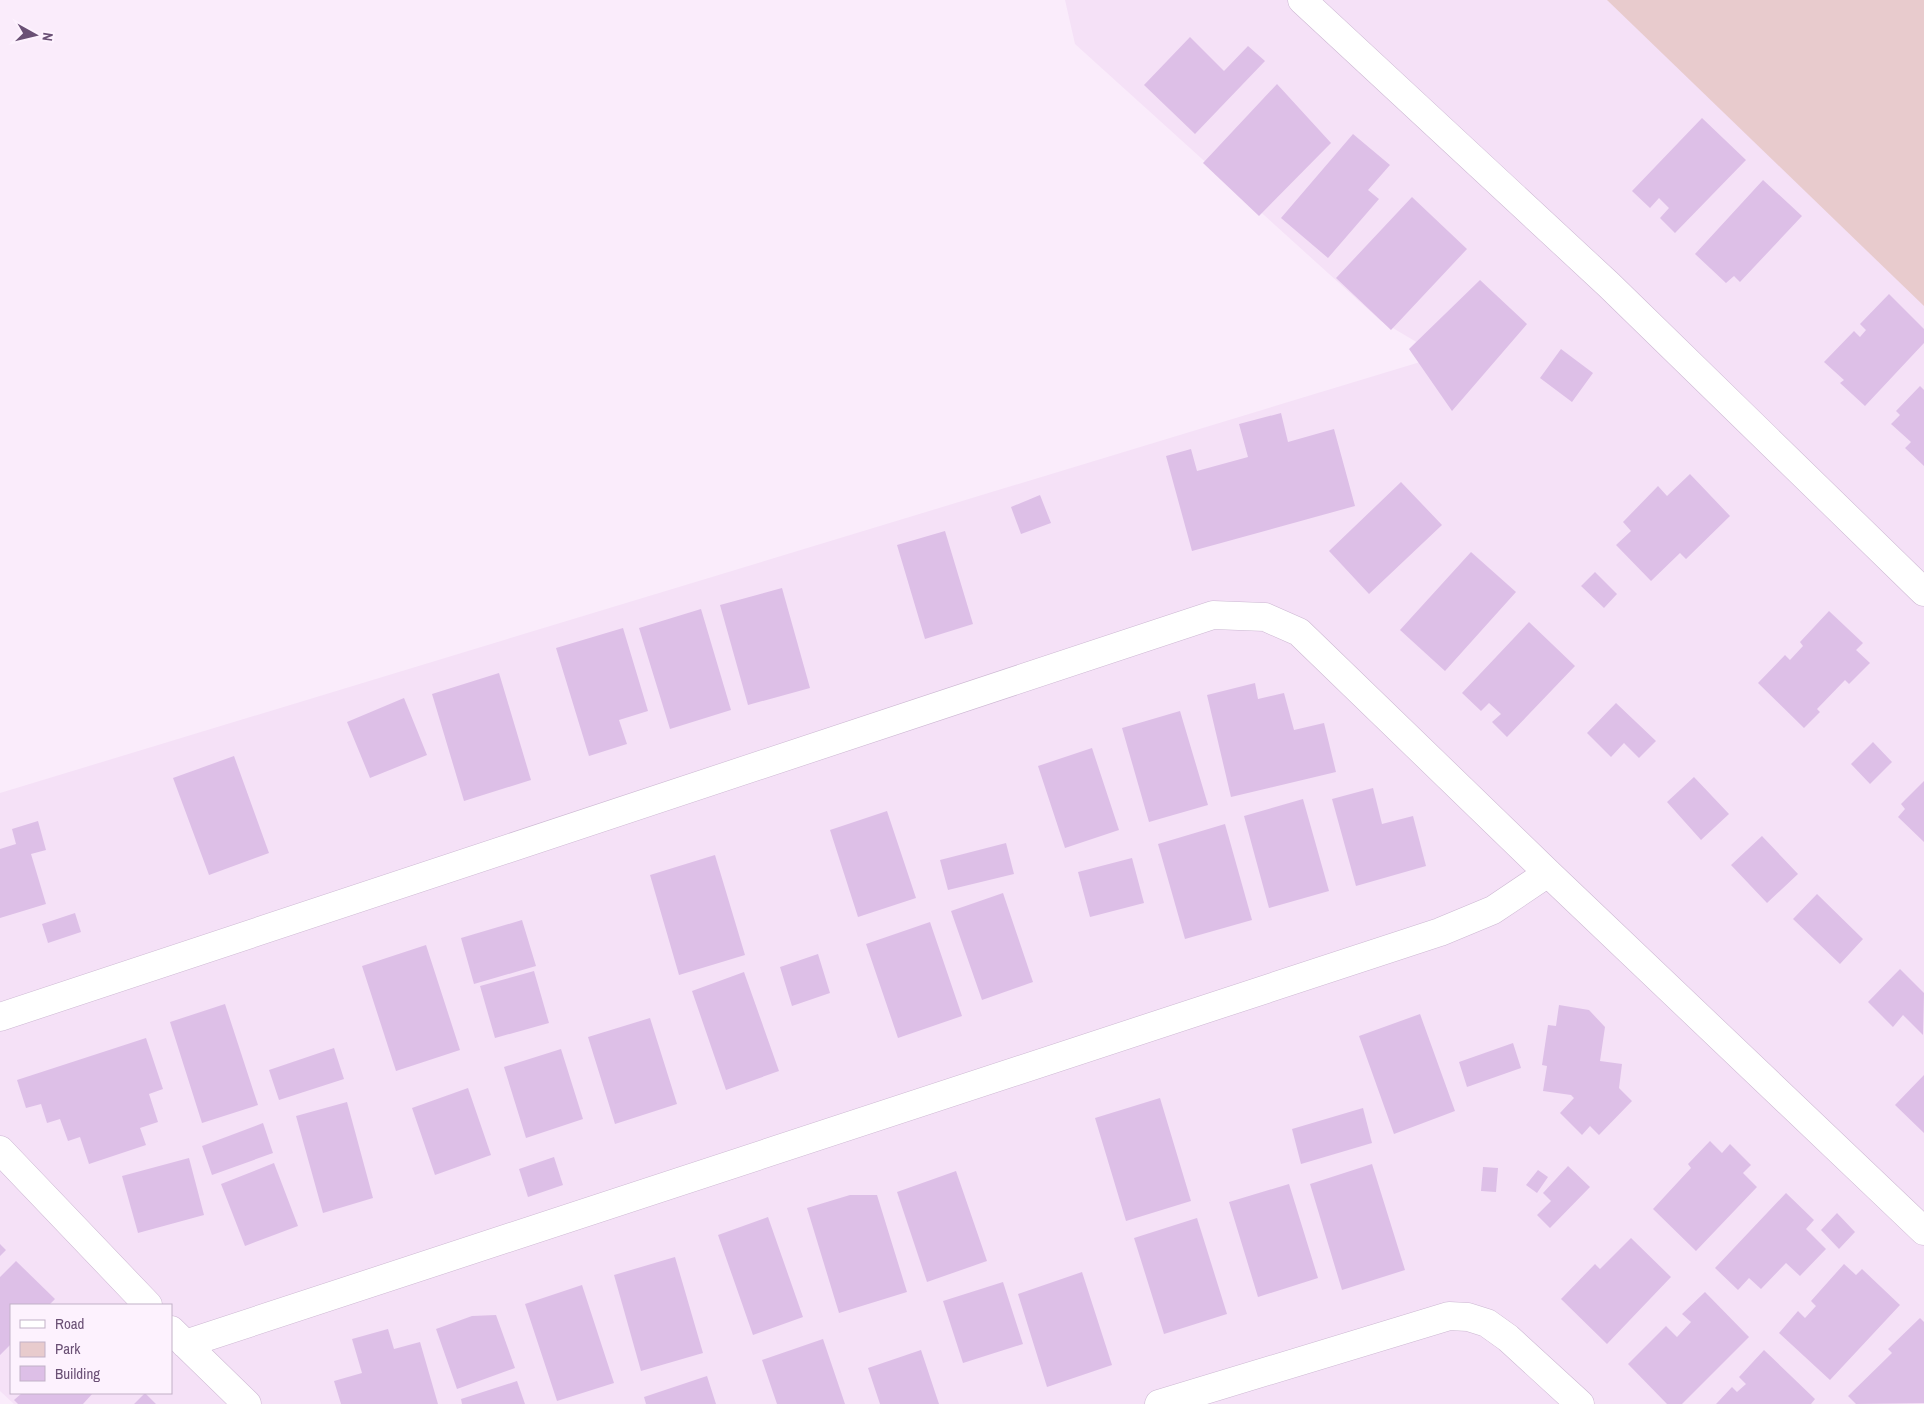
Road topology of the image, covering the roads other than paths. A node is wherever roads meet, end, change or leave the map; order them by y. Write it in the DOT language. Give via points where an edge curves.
graph roads {
  1 [pos="1302,0"];
  2 [pos="1924,592"];
  3 [pos="1548,873"];
  4 [pos="0,1017"];
  5 [pos="0,1150"];
  6 [pos="1924,1231"];
  7 [pos="147,1304"];
  8 [pos="178,1337"];
  9 [pos="247,1404"];
  10 [pos="1159,1404"];
  11 [pos="1580,1404"];
  1 -- 2 [label="street" via="1608,284"];
  3 -- 4 [label="street" via="1299,632 1265,617 1213,615"];
  3 -- 6 [label="street"];
  3 -- 8 [label="street" via="1493,910 1440,932"];
  5 -- 7 [label="street"];
  8 -- 9 [label="street"];
  10 -- 11 [label="street" via="1449,1316 1487,1323"];
}
